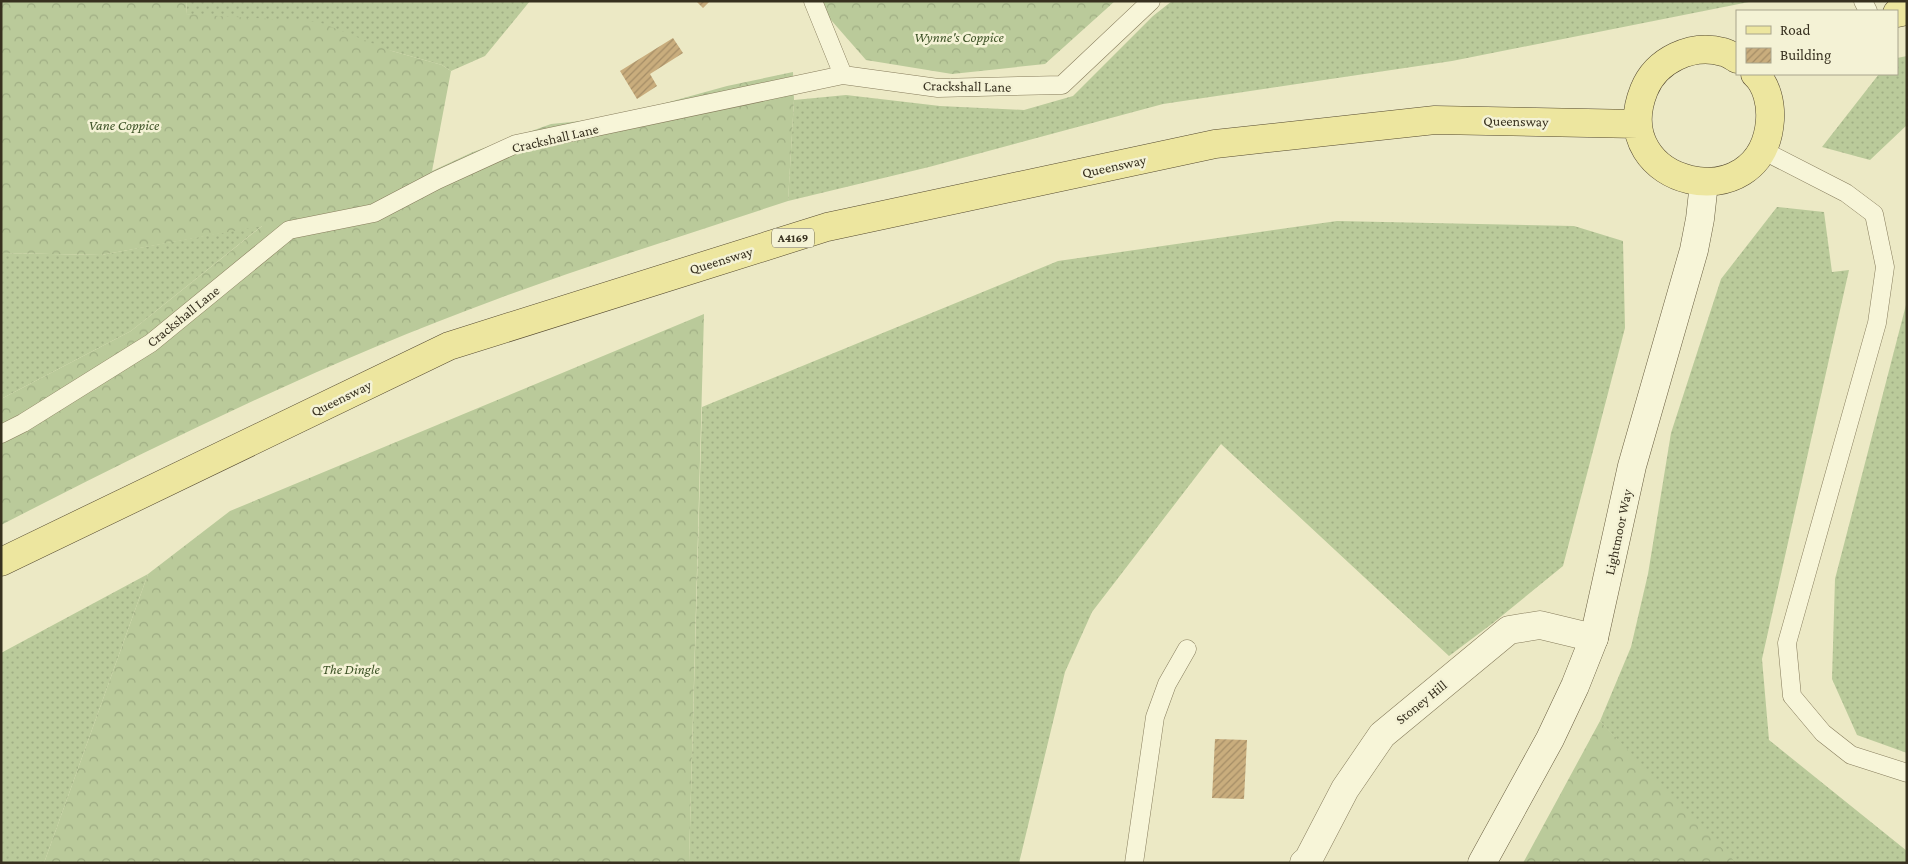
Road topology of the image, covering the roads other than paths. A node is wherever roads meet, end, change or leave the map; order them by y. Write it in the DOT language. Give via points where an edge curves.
graph roads {
  1 [pos="813,1"];
  2 [pos="1151,1"];
  3 [pos="1736,58"];
  4 [pos="843,75"];
  5 [pos="1758,75"];
  6 [pos="1638,124"];
  7 [pos="1762,150"];
  8 [pos="1704,183"];
  9 [pos="1,434"];
  10 [pos="1,562"];
  11 [pos="1594,638"];
  12 [pos="1188,649"];
  13 [pos="1907,773"];
  14 [pos="1134,863"];
  15 [pos="1304,863"];
  16 [pos="1482,863"];
  1 -- 4 [label="lane"];
  2 -- 4 [label="lane, Crackshall Lane" via="1062,85 938,88"];
  3 -- 6 [label="main road" via="1723,52 1701,50 1680,54 1661,66 1647,82 1639,102"];
  4 -- 9 [label="lane, Crackshall Lane" via="516,144 374,213 289,230 151,343 24,423"];
  5 -- 7 [label="main road" via="1767,93 1771,112 1770,132"];
  6 -- 8 [label="main road" via="1643,143 1653,159 1668,172 1685,180"];
  6 -- 10 [label="main road, Queensway / A4169" via="1435,120 1215,144 826,227 449,346"];
  7 -- 8 [label="main road" via="1738,174"];
  7 -- 13 [label="lane" via="1846,193 1874,214 1885,268 1877,323 1787,643 1792,696 1823,733 1851,755"];
  8 -- 11 [label="street, Lightmoor Way" via="1694,250 1632,466"];
  11 -- 15 [label="street, Stoney Hill" via="1540,625 1508,630 1382,735 1345,789"];
  11 -- 16 [label="street, Lightmoor Way" via="1550,739"];
  12 -- 14 [label="lane" via="1167,684 1155,717"];
}
